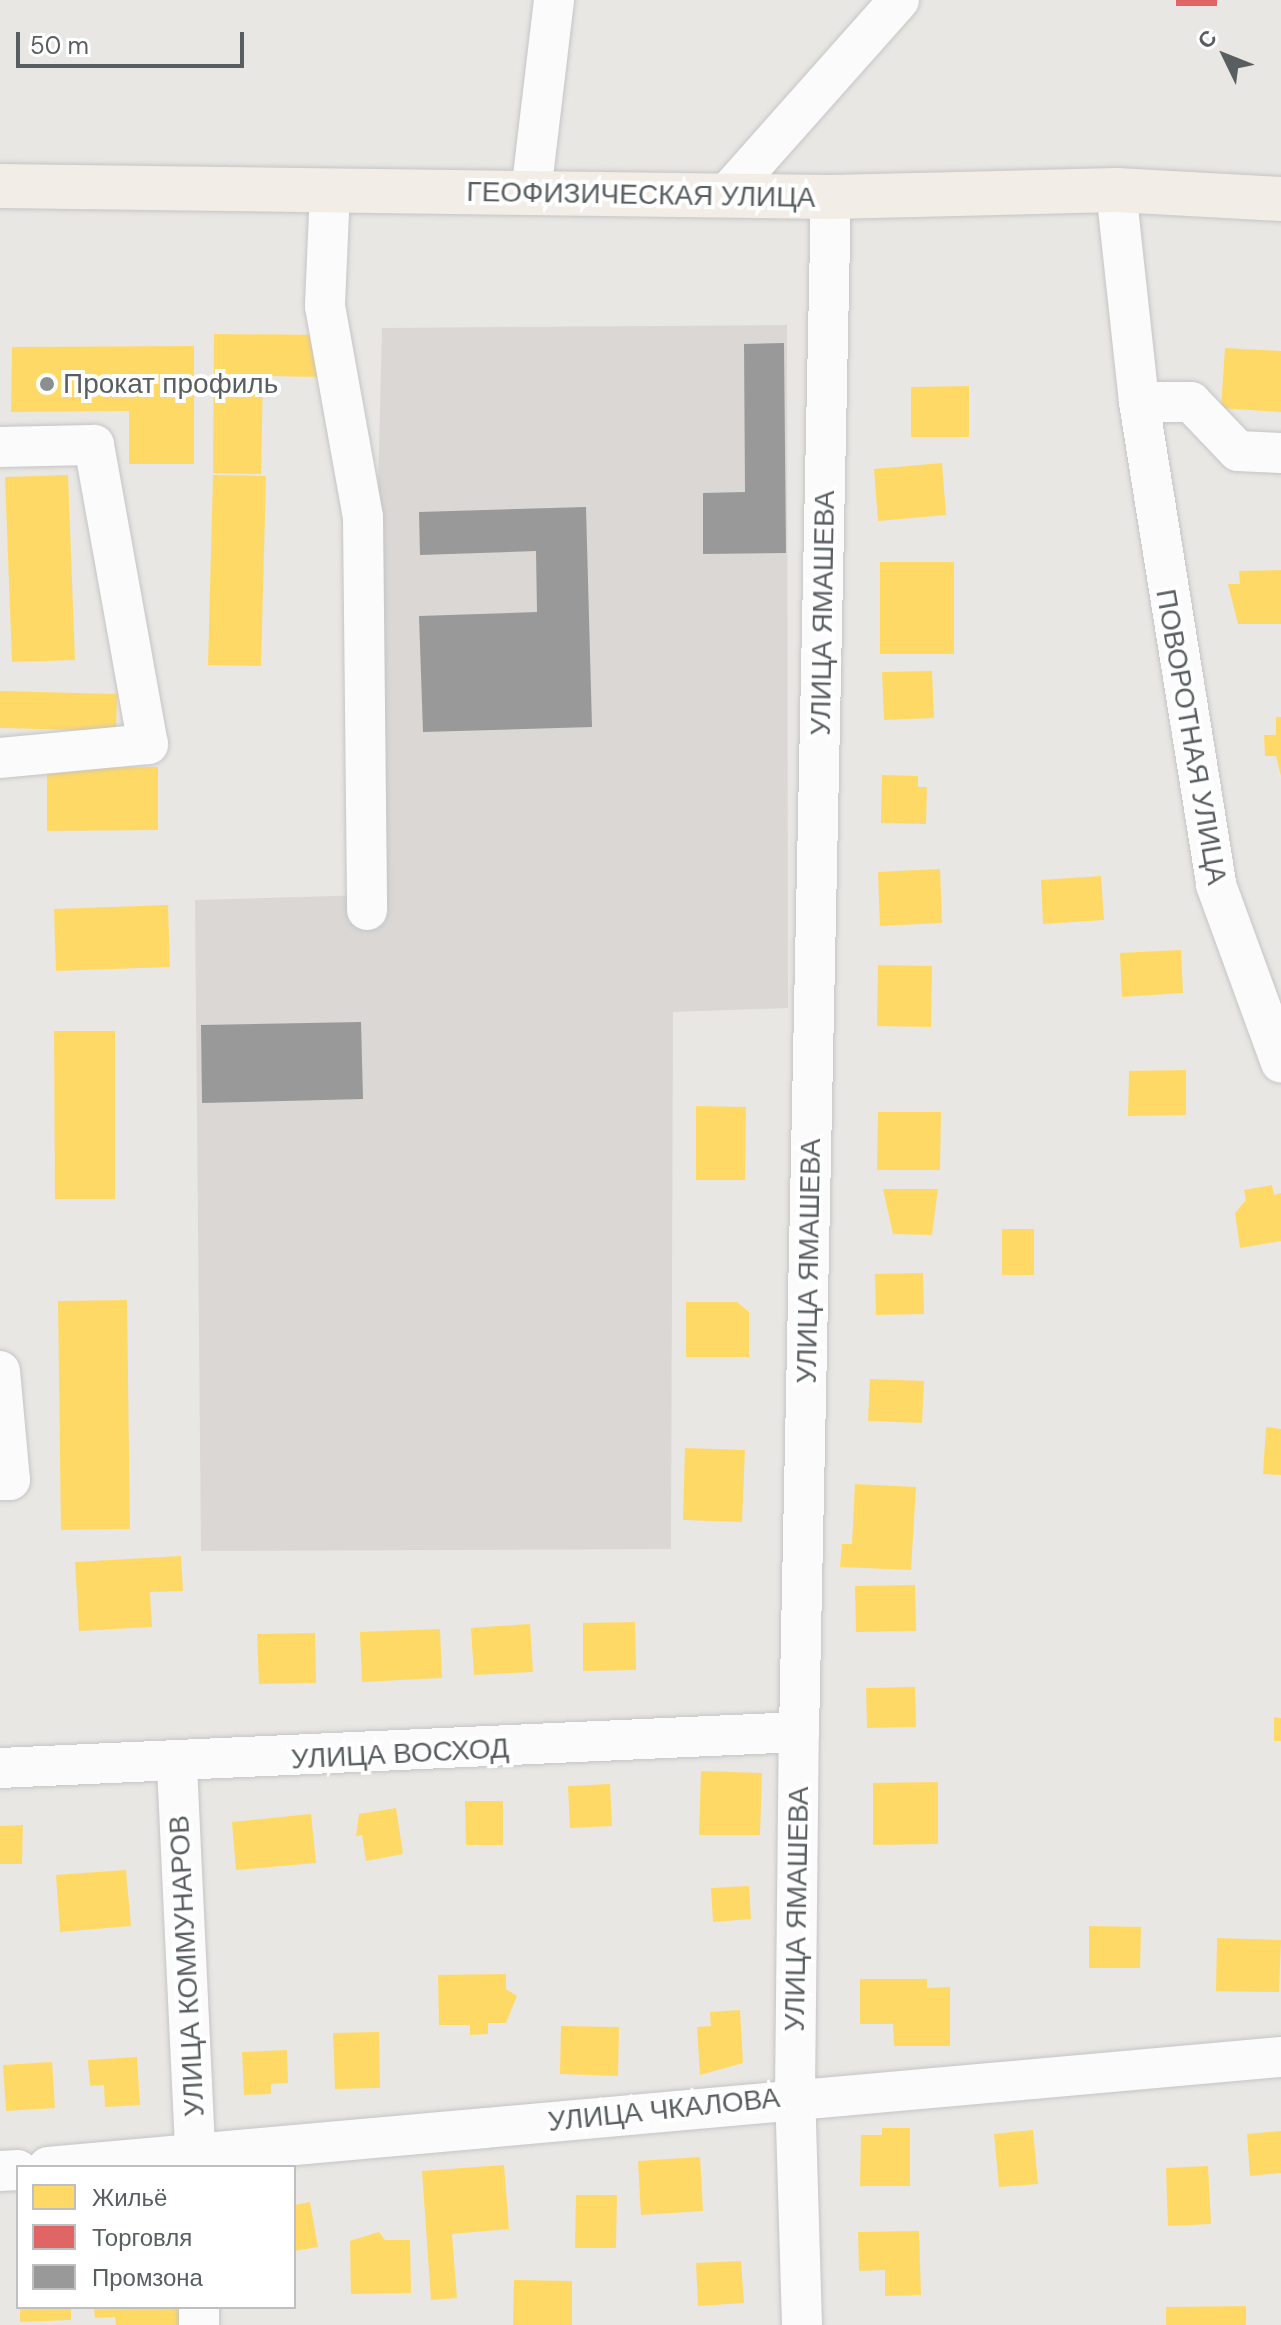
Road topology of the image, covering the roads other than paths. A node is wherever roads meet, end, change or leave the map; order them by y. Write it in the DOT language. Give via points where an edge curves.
graph roads {
  1 [pos="554,0"];
  2 [pos="899,0"];
  3 [pos="0,186"];
  4 [pos="330,190"];
  5 [pos="1116,190"];
  6 [pos="531,193"];
  7 [pos="725,196"];
  8 [pos="831,197"];
  9 [pos="1281,199"];
  10 [pos="1139,402"];
  11 [pos="0,447"];
  12 [pos="1281,453"];
  13 [pos="0,758"];
  14 [pos="367,910"];
  15 [pos="1281,1063"];
  16 [pos="0,1371"];
  17 [pos="0,1480"];
  18 [pos="799,1732"];
  19 [pos="177,1766"];
  20 [pos="0,1768"];
  21 [pos="1281,2057"];
  22 [pos="795,2095"];
  23 [pos="196,2161"];
  24 [pos="97,2165"];
  25 [pos="802,2325"];
  1 -- 6 [label="street"];
  2 -- 7 [label="street"];
  3 -- 4 [label="main road, ГЕОФИЗИЧЕСКАЯ УЛИЦА"];
  4 -- 6 [label="main road, ГЕОФИЗИЧЕСКАЯ УЛИЦА"];
  4 -- 14 [label="street" via="325,306 363,517"];
  5 -- 8 [label="main road, ГЕОФИЗИЧЕСКАЯ УЛИЦА"];
  5 -- 9 [label="main road, ГЕОФИЗИЧЕСКАЯ УЛИЦА"];
  5 -- 10 [label="street, ПОВОРОТНАЯ УЛИЦА"];
  6 -- 7 [label="main road, ГЕОФИЗИЧЕСКАЯ УЛИЦА"];
  7 -- 8 [label="main road, ГЕОФИЗИЧЕСКАЯ УЛИЦА"];
  8 -- 18 [label="street, УЛИЦА ЯМАШЕВА"];
  10 -- 12 [label="street" via="1191,402 1238,451"];
  10 -- 15 [label="street, ПОВОРОТНАЯ УЛИЦА" via="1216,885"];
  11 -- 13 [label="street" via="94,445 148,744"];
  16 -- 17 [label="street" via="10,1480"];
  18 -- 19 [label="street, УЛИЦА ВОСХОД"];
  18 -- 22 [label="street, УЛИЦА ЯМАШЕВА"];
  19 -- 20 [label="street, УЛИЦА ВОСХОД"];
  19 -- 23 [label="street, УЛИЦА КОММУНАРОВ"];
  21 -- 22 [label="street, УЛИЦА ЧКАЛОВА"];
  22 -- 23 [label="street, УЛИЦА ЧКАЛОВА"];
  22 -- 25 [label="street, УЛИЦА ЯМАШЕВА"];
  23 -- 24 [label="street, УЛИЦА ЧКАЛОВА"];
}
